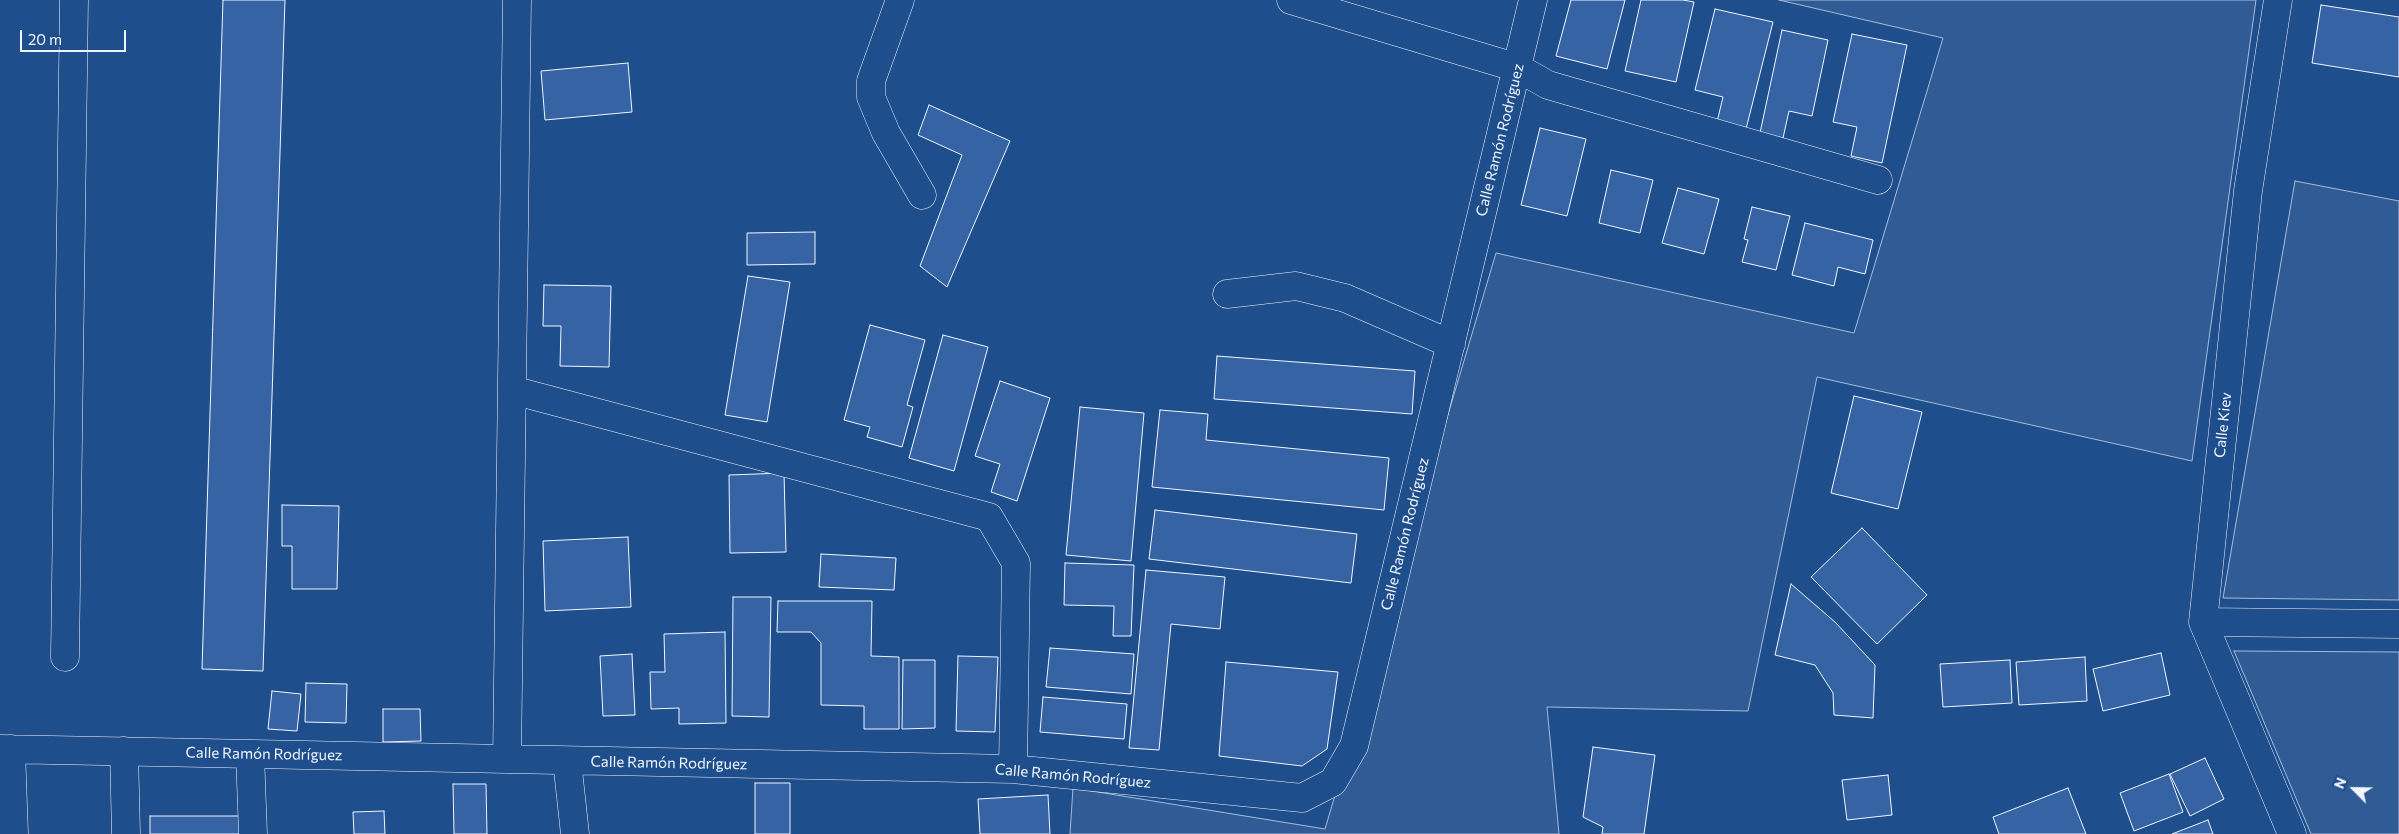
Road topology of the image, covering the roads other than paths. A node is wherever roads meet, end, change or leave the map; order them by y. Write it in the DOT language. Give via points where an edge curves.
graph roads {
  1 [pos="74,0"];
  2 [pos="517,0"];
  3 [pos="900,0"];
  4 [pos="1290,0"];
  5 [pos="1533,0"];
  6 [pos="2278,0"];
  7 [pos="1518,68"];
  8 [pos="1878,180"];
  9 [pos="922,195"];
  10 [pos="1227,294"];
  11 [pos="1451,344"];
  12 [pos="512,390"];
  13 [pos="2202,622"];
  14 [pos="2399,624"];
  15 [pos="65,657"];
  16 [pos="6,749"];
  17 [pos="124,751"];
  18 [pos="250,754"];
  19 [pos="507,759"];
  20 [pos="567,760"];
  21 [pos="1013,769"];
  22 [pos="14,834"];
  23 [pos="126,834"];
  24 [pos="253,834"];
  25 [pos="575,834"];
  26 [pos="2292,834"];
  1 -- 15 [label="street"];
  2 -- 12 [label="street"];
  3 -- 9 [label="street" via="871,81 871,97 886,133"];
  4 -- 7 [label="street"];
  5 -- 7 [label="street, Calle Ramón Rodríguez"];
  6 -- 13 [label="street, Calle Kiev" via="2248,191"];
  7 -- 8 [label="street" via="1548,85"];
  7 -- 11 [label="street, Calle Ramón Rodríguez"];
  10 -- 11 [label="street" via="1296,286 1345,298"];
  11 -- 21 [label="street, Calle Ramón Rodríguez" via="1354,746 1333,782 1302,798"];
  12 -- 19 [label="street"];
  12 -- 21 [label="street" via="989,517 1016,563"];
  13 -- 14 [label="street"];
  13 -- 26 [label="street, Calle Kiev"];
  16 -- 17 [label="street, Calle Ramón Rodríguez"];
  16 -- 22 [label="street"];
  17 -- 18 [label="street, Calle Ramón Rodríguez"];
  17 -- 23 [label="street"];
  18 -- 19 [label="street, Calle Ramón Rodríguez"];
  18 -- 24 [label="street"];
  19 -- 20 [label="street, Calle Ramón Rodríguez"];
  20 -- 21 [label="street, Calle Ramón Rodríguez"];
  20 -- 25 [label="street"];
}
